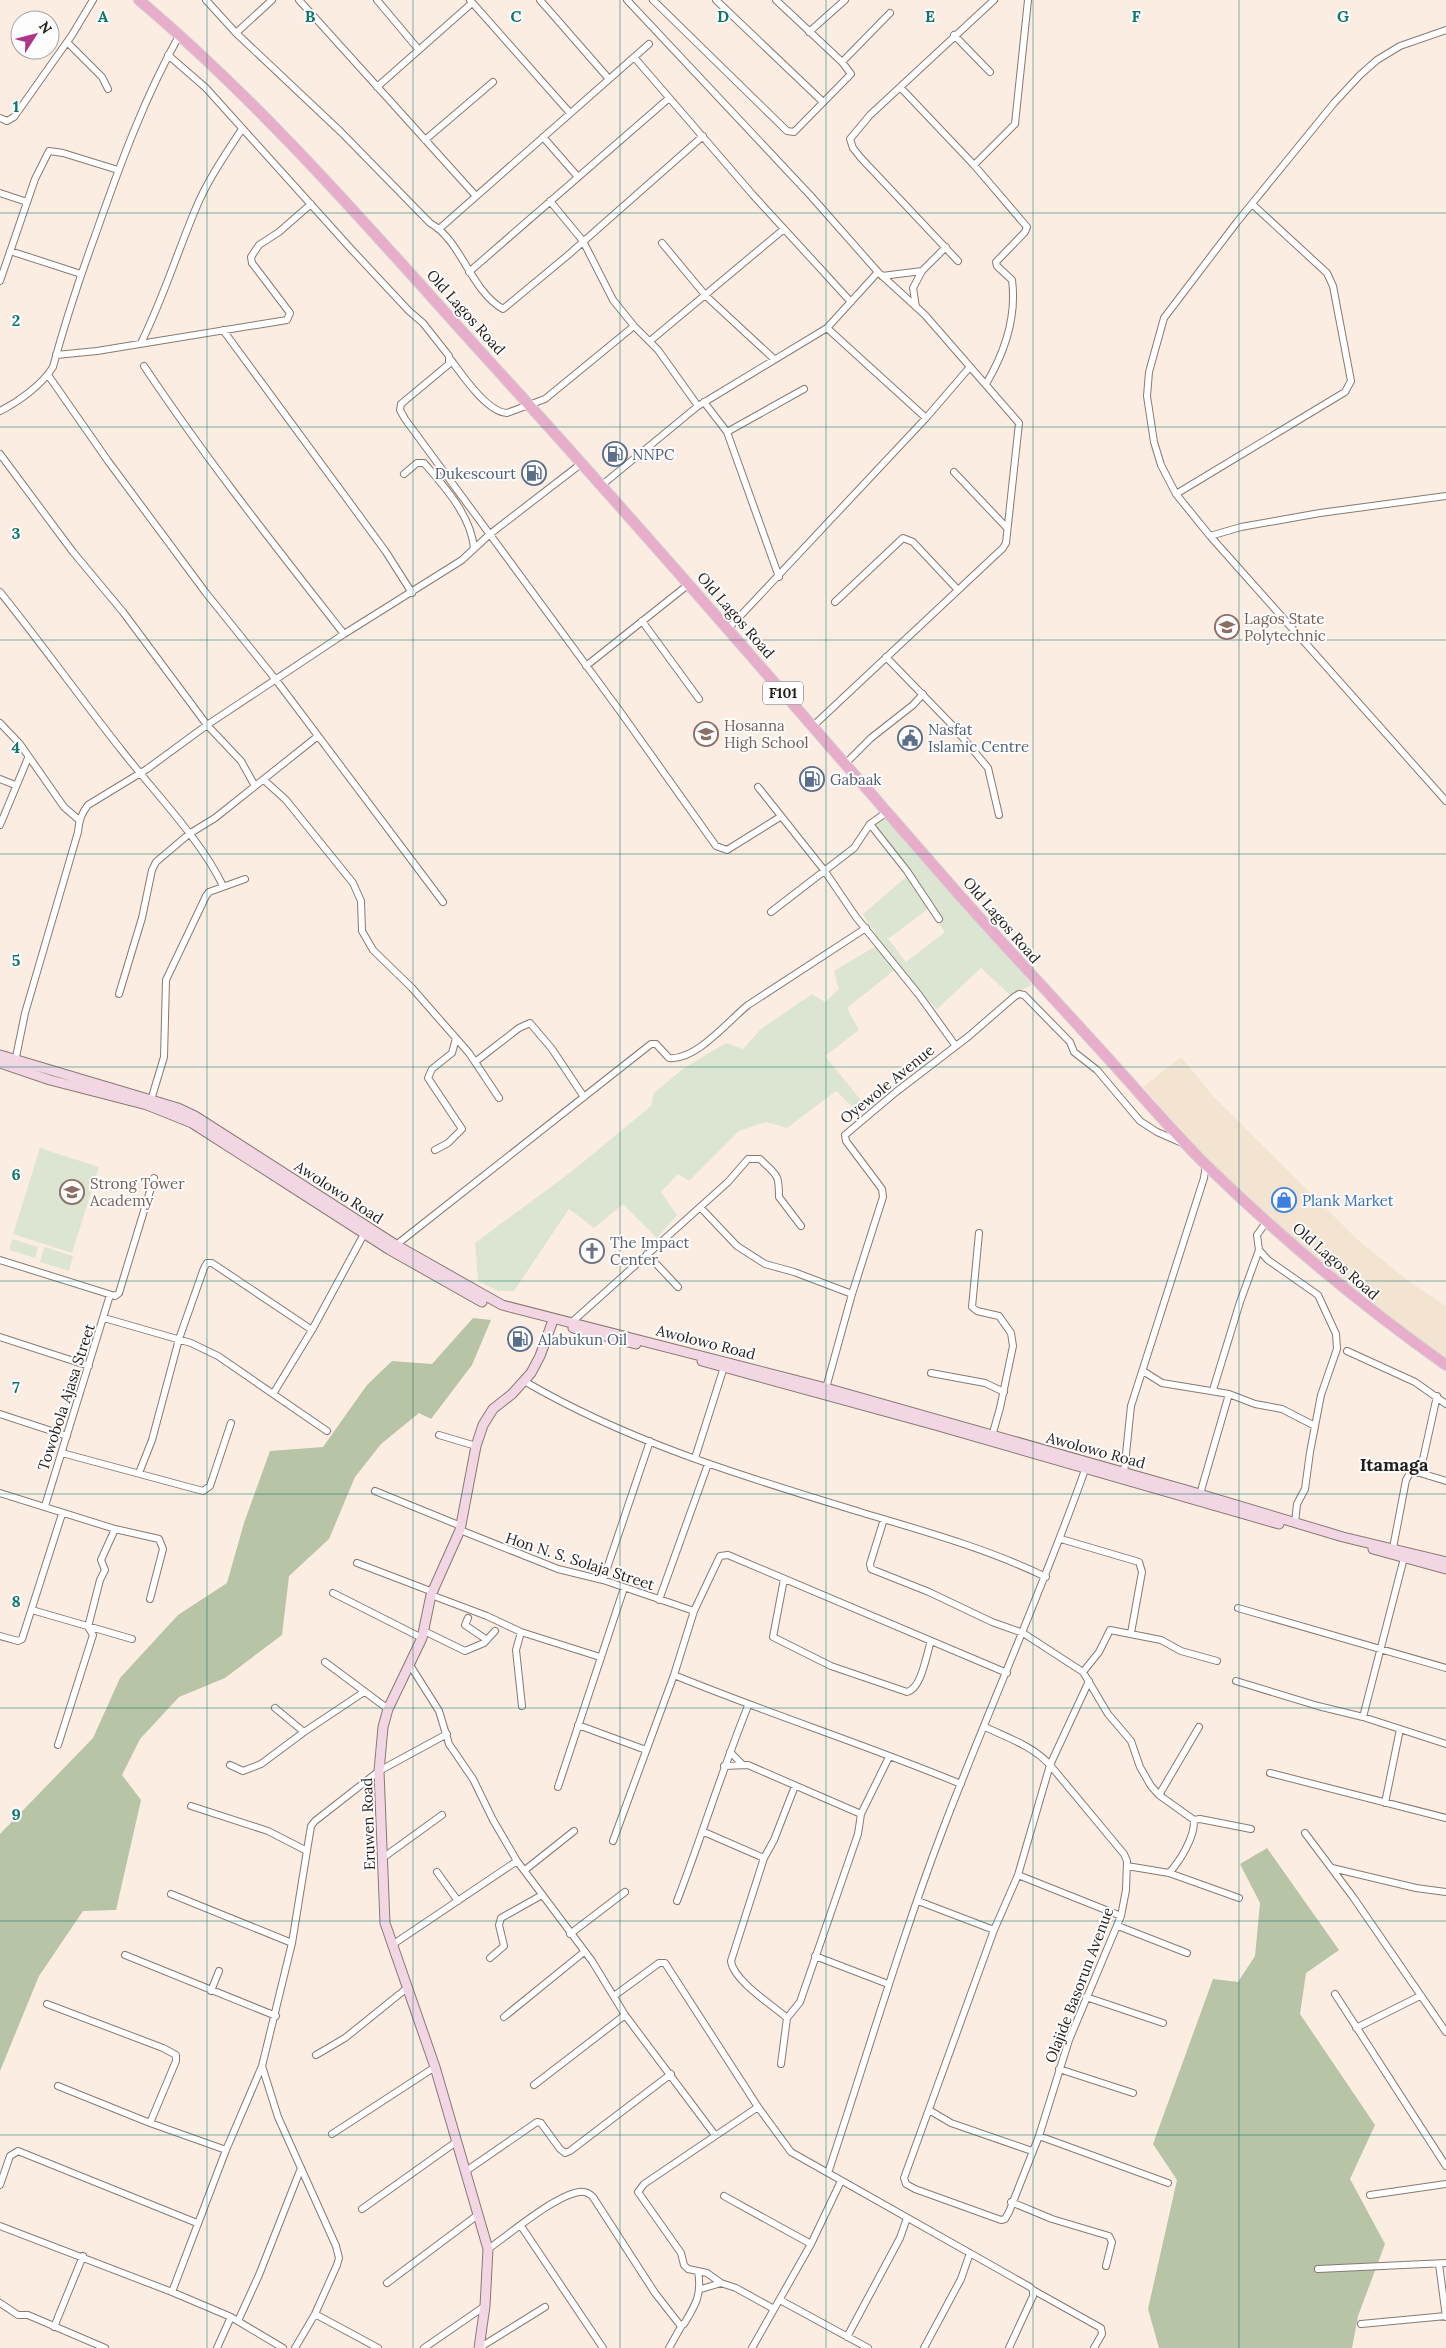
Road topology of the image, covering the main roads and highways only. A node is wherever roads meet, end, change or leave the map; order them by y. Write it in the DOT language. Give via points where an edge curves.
graph roads {
  1 [pos="139,0"];
  2 [pos="0,1055"];
  3 [pos="0,1063"];
  4 [pos="15,1064"];
  5 [pos="491,1303"];
  6 [pos="501,1307"];
  7 [pos="552,1323"];
  8 [pos="1446,1365"];
  9 [pos="1086,1466"];
  10 [pos="1446,1562"];
  11 [pos="1446,1569"];
  12 [pos="479,2348"];
  1 -- 8 [label="main road, Old Lagos Road / F101" via="180,34 294,145 582,462 1029,974 1186,1144 1267,1221 1375,1314"];
  2 -- 4 [label="main road, Awolowo Road"];
  3 -- 4 [label="main road, Awolowo Road"];
  4 -- 5 [label="main road, Awolowo Road" via="50,1080 147,1105 192,1123 450,1286"];
  4 -- 5 [label="main road, Awolowo Road" via="151,1100 195,1116"];
  5 -- 6 [label="main road, Awolowo Road"];
  6 -- 7 [label="main road, Awolowo Road"];
  6 -- 9 [label="main road, Awolowo Road" via="572,1322 826,1388"];
  7 -- 9 [label="main road, Awolowo Road"];
  7 -- 12 [label="main road, Eruwen Road" via="540,1356 524,1381 493,1409 483,1425 461,1528 432,1594 423,1634 388,1709 379,1771 384,1920 435,2067 488,2249 486,2306"];
  9 -- 10 [label="main road, Awolowo Road" via="1124,1472 1343,1537"];
  9 -- 11 [label="main road, Awolowo Road"];
}
